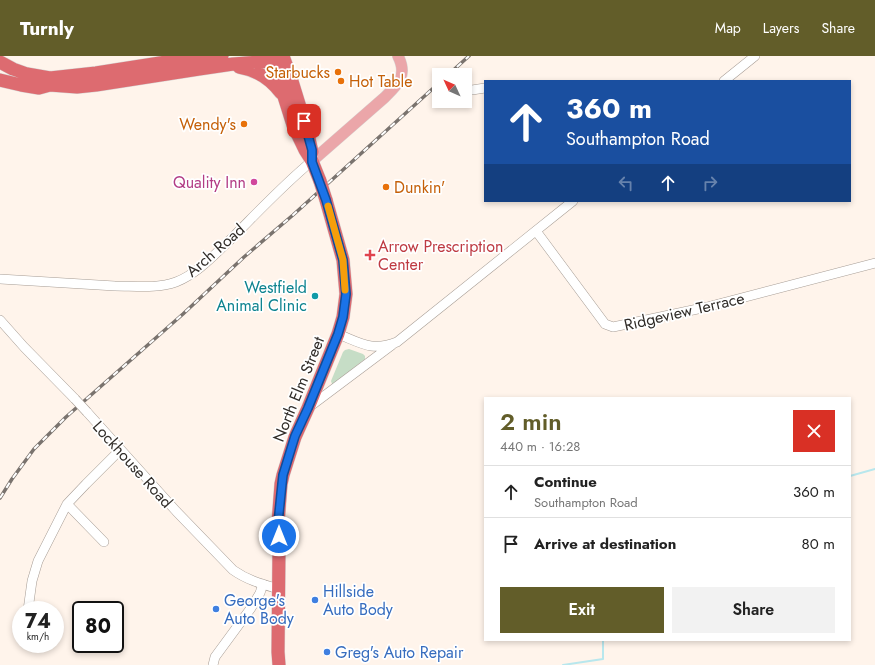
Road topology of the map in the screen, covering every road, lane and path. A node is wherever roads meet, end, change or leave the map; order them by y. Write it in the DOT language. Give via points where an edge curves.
graph roads {
  1 [pos="4,56"];
  2 [pos="398,56"];
  3 [pos="755,56"];
  4 [pos="279,57"];
  5 [pos="222,61"];
  6 [pos="0,62"];
  7 [pos="0,69"];
  8 [pos="0,80"];
  9 [pos="725,80"];
  10 [pos="50,82"];
  11 [pos="484,88"];
  12 [pos="472,90"];
  13 [pos="286,101"];
  14 [pos="312,162"];
  15 [pos="573,202"];
  16 [pos="536,231"];
  17 [pos="875,263"];
  18 [pos="0,278"];
  19 [pos="0,320"];
  20 [pos="338,334"];
  21 [pos="397,342"];
  22 [pos="308,408"];
  23 [pos="120,450"];
  24 [pos="67,504"];
  25 [pos="104,542"];
  26 [pos="263,584"];
  27 [pos="279,589"];
  28 [pos="29,601"];
  29 [pos="212,665"];
  30 [pos="279,665"];
  1 -- 10 [label="highway"];
  2 -- 14 [label="main road" via="403,70 396,85"];
  3 -- 9 [label="street"];
  4 -- 5 [label="highway"];
  4 -- 13 [label="highway"];
  4 -- 14 [label="highway" via="291,78 312,150"];
  5 -- 10 [label="highway" via="96,85 77,87"];
  5 -- 13 [label="highway" via="258,72 273,83"];
  6 -- 10 [label="highway"];
  7 -- 10 [label="highway" via="6,73"];
  8 -- 10 [label="highway" via="39,88"];
  11 -- 12 [label="street"];
  13 -- 14 [label="highway" via="293,125"];
  14 -- 18 [label="street, Arch Road" via="207,262 176,282 158,286 92,285"];
  14 -- 20 [label="highway, North Elm Street, bridge" via="343,260 346,294"];
  15 -- 16 [label="street"];
  16 -- 17 [label="street, Ridgeview Terrace" via="605,324 613,327 707,307"];
  16 -- 21 [label="street"];
  19 -- 23 [label="street, Lockhouse Road, bridge"];
  20 -- 21 [label="street" via="370,346 387,346"];
  20 -- 22 [label="highway, North Elm Street"];
  21 -- 22 [label="street"];
  22 -- 27 [label="highway, North Elm Street" via="295,436 283,475 278,523"];
  23 -- 24 [label="street"];
  23 -- 26 [label="street, Lockhouse Road" via="226,564 241,576"];
  24 -- 25 [label="street"];
  24 -- 28 [label="street" via="38,561"];
  26 -- 27 [label="street, Lockhouse Road"];
  26 -- 29 [label="street" via="251,608 215,657"];
  27 -- 30 [label="highway, North Elm Street"];
}
